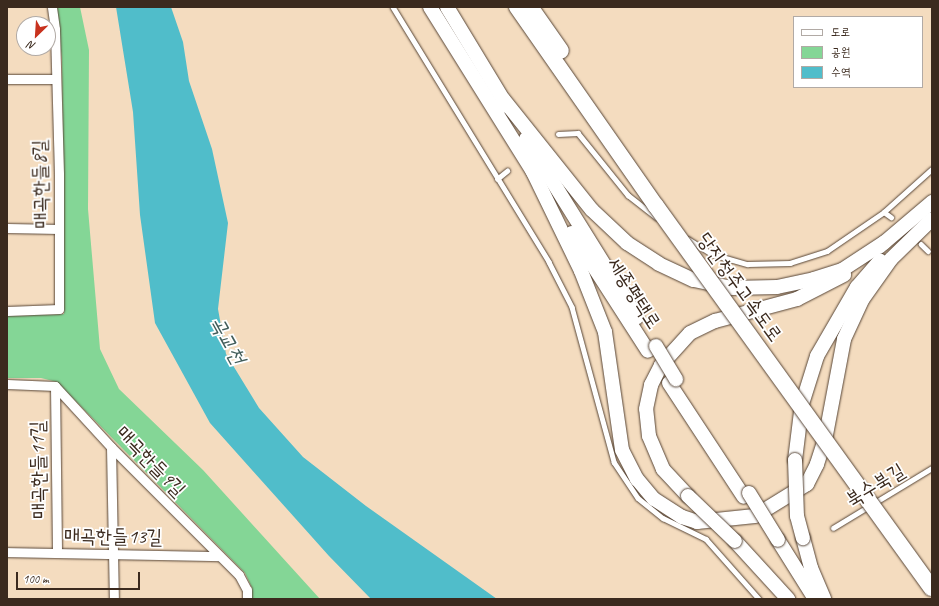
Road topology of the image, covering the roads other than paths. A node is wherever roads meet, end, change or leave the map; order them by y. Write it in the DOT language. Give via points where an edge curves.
graph roads {
  1 [pos="52,7"];
  2 [pos="393,7"];
  3 [pos="430,7"];
  4 [pos="447,7"];
  5 [pos="517,7"];
  6 [pos="530,7"];
  7 [pos="7,79"];
  8 [pos="56,79"];
  9 [pos="503,98"];
  10 [pos="558,134"];
  11 [pos="932,169"];
  12 [pos="532,170"];
  13 [pos="507,171"];
  14 [pos="497,179"];
  15 [pos="932,202"];
  16 [pos="884,212"];
  17 [pos="892,217"];
  18 [pos="932,218"];
  19 [pos="7,228"];
  20 [pos="59,229"];
  21 [pos="885,242"];
  22 [pos="921,244"];
  23 [pos="928,251"];
  24 [pos="7,311"];
  25 [pos="652,349"];
  26 [pos="7,384"];
  27 [pos="55,386"];
  28 [pos="111,447"];
  29 [pos="932,468"];
  30 [pos="833,528"];
  31 [pos="775,541"];
  32 [pos="7,552"];
  33 [pos="58,553"];
  34 [pos="114,554"];
  35 [pos="219,556"];
  36 [pos="932,572"];
  37 [pos="932,588"];
  38 [pos="114,599"];
  39 [pos="247,599"];
  40 [pos="759,599"];
  41 [pos="788,599"];
  42 [pos="808,599"];
  43 [pos="815,599"];
  44 [pos="824,599"];
  1 -- 8 [label="street, 매곡한들8길"];
  2 -- 14 [label="lane"];
  3 -- 12 [label="highway, 세종평택로"];
  4 -- 9 [label="highway, 세종평택로"];
  5 -- 37 [label="highway, 당진청주고속도로, bridge" via="656,206"];
  6 -- 36 [label="highway, 당진청주고속도로, bridge"];
  7 -- 8 [label="street"];
  8 -- 20 [label="street, 매곡한들8길"];
  9 -- 21 [label="highway" via="592,210 627,243 659,264 694,280 732,288 785,285 842,270"];
  9 -- 25 [label="highway, 세종평택로"];
  10 -- 16 [label="lane" via="578,133 628,195 674,231 712,254 748,264 790,263 827,251"];
  11 -- 16 [label="lane"];
  12 -- 18 [label="highway" via="581,271 605,332 622,450 637,479 654,499 682,517 697,522 755,516 807,484 825,440 844,339 862,300 891,259"];
  12 -- 25 [label="highway, 세종평택로"];
  13 -- 14 [label="lane"];
  14 -- 40 [label="lane" via="549,262 572,307 614,462 638,498 663,518 706,539"];
  15 -- 21 [label="highway"];
  16 -- 17 [label="lane"];
  18 -- 44 [label="highway, bridge" via="886,255 857,287 835,320 817,356 802,404 795,460 797,516 811,568"];
  19 -- 20 [label="street"];
  20 -- 24 [label="street, 매곡한들8길" via="59,309"];
  21 -- 41 [label="highway, bridge" via="836,281 797,299 715,321 690,333 661,365 651,385 648,401 649,436 663,469"];
  22 -- 23 [label="lane"];
  25 -- 31 [label="highway, 세종평택로, bridge"];
  26 -- 27 [label="street"];
  27 -- 28 [label="street, 매곡한들9길"];
  27 -- 33 [label="street, 매곡한들11길"];
  28 -- 34 [label="street"];
  28 -- 35 [label="street, 매곡한들9길"];
  29 -- 30 [label="lane, 북수북길"];
  31 -- 42 [label="highway, 세종평택로"];
  31 -- 43 [label="highway, 세종평택로"];
  32 -- 33 [label="street, 매곡한들13길"];
  33 -- 34 [label="street, 매곡한들13길"];
  34 -- 35 [label="street, 매곡한들13길"];
  34 -- 38 [label="street"];
  35 -- 39 [label="street, 매곡한들9길" via="239,575 247,590"];
}
